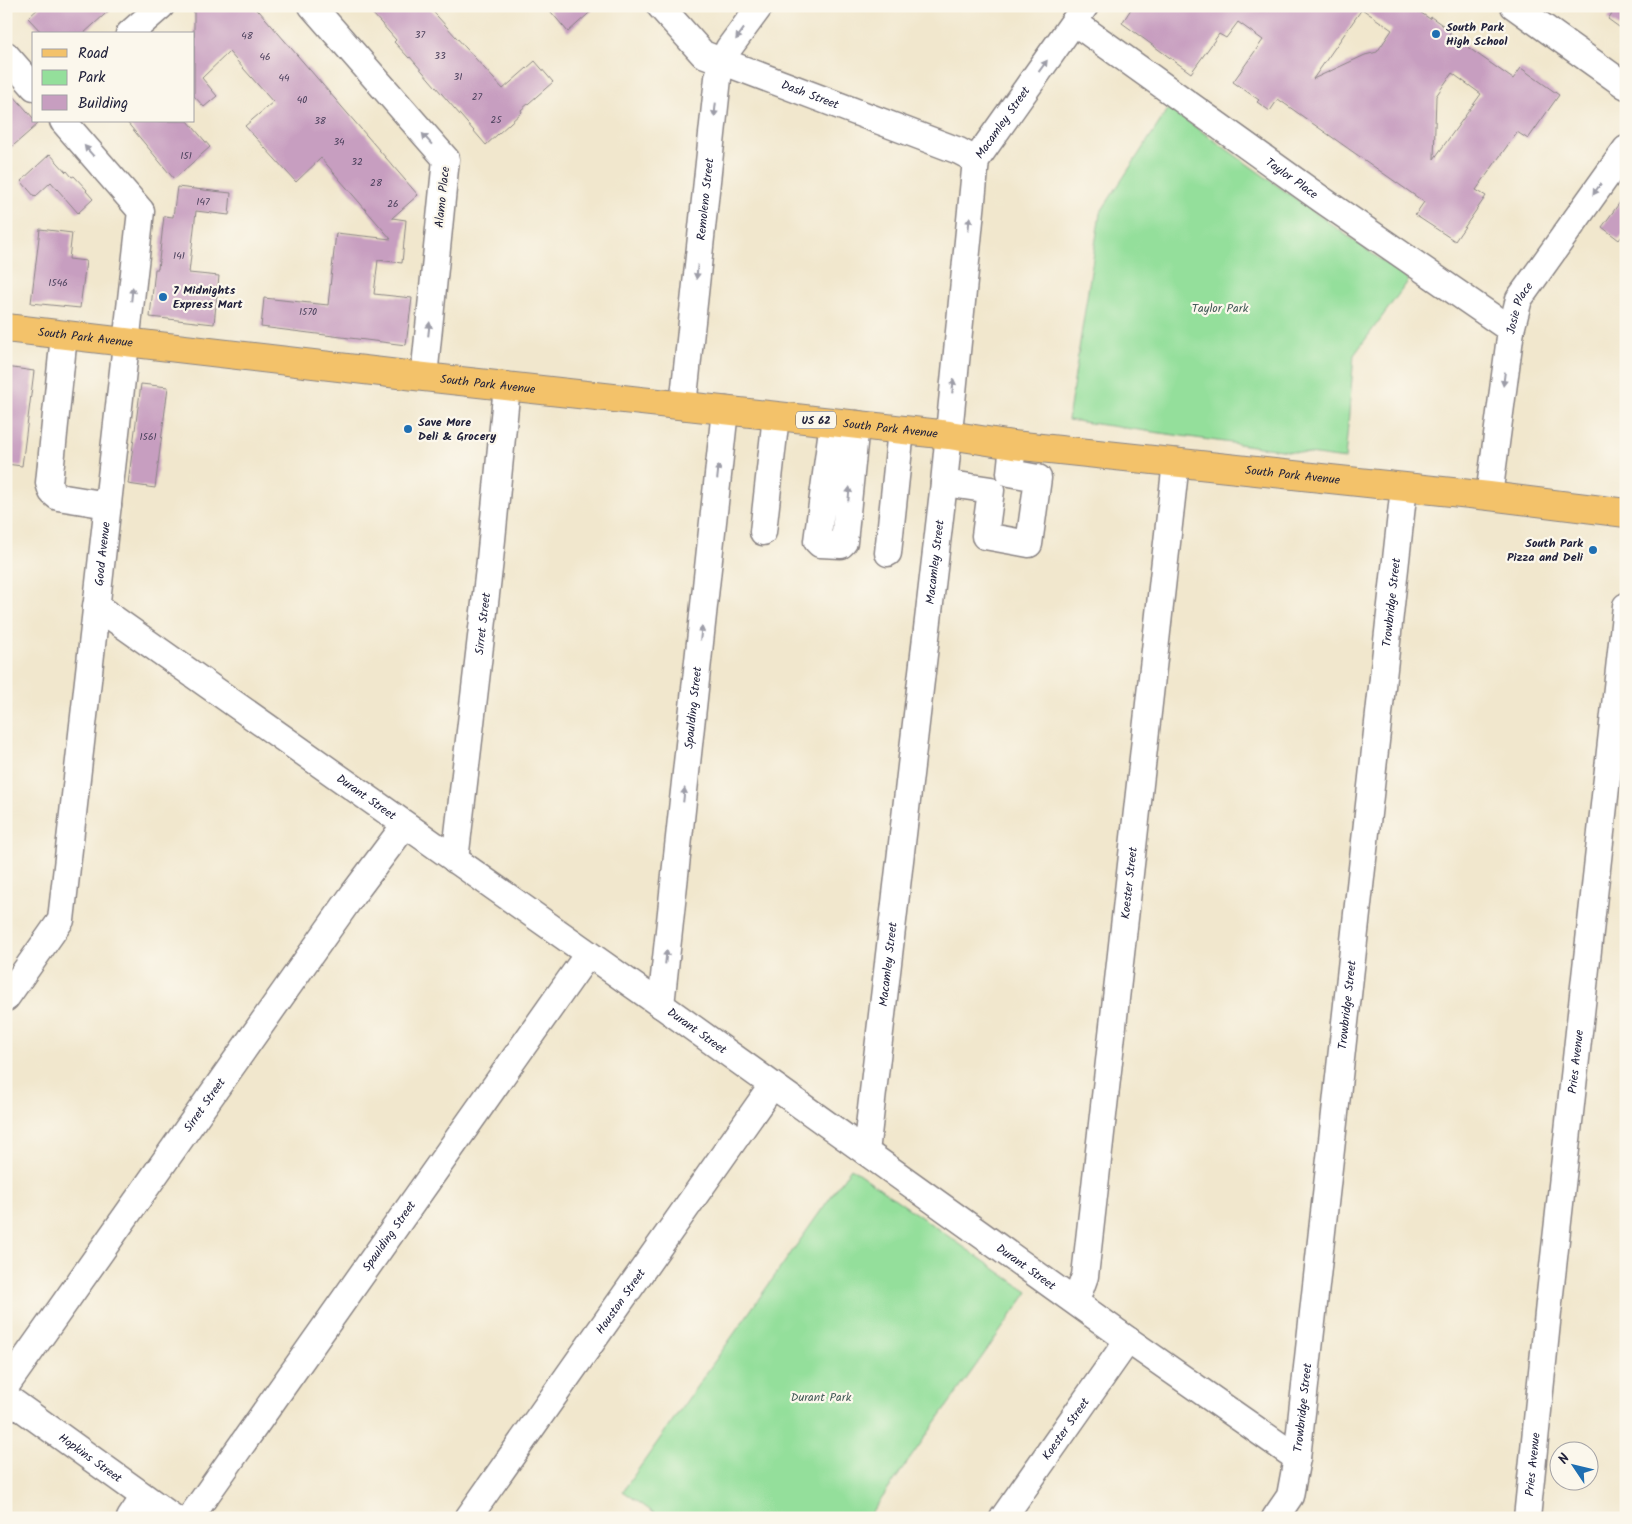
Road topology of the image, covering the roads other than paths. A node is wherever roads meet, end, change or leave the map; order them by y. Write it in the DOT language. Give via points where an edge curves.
graph roads {
  1 [pos="161,6"];
  2 [pos="312,6"];
  3 [pos="660,6"];
  4 [pos="760,6"];
  5 [pos="1514,6"];
  6 [pos="1080,14"];
  7 [pos="131,32"];
  8 [pos="6,55"];
  9 [pos="722,62"];
  10 [pos="32,85"];
  11 [pos="1626,86"];
  12 [pos="64,122"];
  13 [pos="1626,149"];
  14 [pos="976,160"];
  15 [pos="6,328"];
  16 [pos="1510,330"];
  17 [pos="64,335"];
  18 [pos="126,342"];
  19 [pos="424,377"];
  20 [pos="507,386"];
  21 [pos="683,406"];
  22 [pos="725,410"];
  23 [pos="776,416"];
  24 [pos="844,423"];
  25 [pos="901,430"];
  26 [pos="949,435"];
  27 [pos="1014,445"];
  28 [pos="1042,447"];
  29 [pos="1176,462"];
  30 [pos="1010,473"];
  31 [pos="1038,478"];
  32 [pos="944,483"];
  33 [pos="1404,487"];
  34 [pos="991,490"];
  35 [pos="1489,496"];
  36 [pos="108,505"];
  37 [pos="1626,513"];
  38 [pos="763,532"];
  39 [pos="844,542"];
  40 [pos="888,553"];
  41 [pos="96,606"];
  42 [pos="1626,606"];
  43 [pos="405,825"];
  44 [pos="455,860"];
  45 [pos="588,954"];
  46 [pos="6,998"];
  47 [pos="661,1005"];
  48 [pos="772,1086"];
  49 [pos="866,1152"];
  50 [pos="1076,1301"];
  51 [pos="1128,1340"];
  52 [pos="6,1386"];
  53 [pos="6,1397"];
  54 [pos="1297,1458"];
  55 [pos="144,1497"];
  56 [pos="130,1518"];
  57 [pos="174,1518"];
  58 [pos="190,1518"];
  59 [pos="468,1518"];
  60 [pos="1003,1518"];
  61 [pos="1275,1518"];
  62 [pos="1527,1518"];
  1 -- 7 [label="street"];
  19 -- 2 [label="street, Alamo Place, one-way" via="446,160"];
  3 -- 9 [label="street, Dash Street" via="703,54"];
  4 -- 9 [label="street, Remoleno Street, one-way"];
  5 -- 11 [label="street"];
  14 -- 6 [label="street, Macamley Street, one-way"];
  6 -- 16 [label="street, Taylor Place" via="1313,193"];
  8 -- 10 [label="street"];
  9 -- 14 [label="street, Dash Street"];
  9 -- 21 [label="street, Remoleno Street, one-way"];
  18 -- 12 [label="street, Good Avenue, one-way" via="141,211"];
  13 -- 16 [label="street, Josie Place, one-way" via="1519,299"];
  26 -- 14 [label="street, Macamley Street, one-way"];
  15 -- 17 [label="main road, South Park Avenue / US 62"];
  16 -- 35 [label="street, Josie Place, one-way"];
  17 -- 18 [label="main road, South Park Avenue / US 62"];
  17 -- 36 [label="street" via="49,483 58,497"];
  18 -- 19 [label="main road, South Park Avenue / US 62"];
  18 -- 36 [label="street, Good Avenue"];
  19 -- 20 [label="main road, South Park Avenue / US 62"];
  20 -- 21 [label="main road, South Park Avenue / US 62"];
  20 -- 44 [label="street, Sirret Street"];
  21 -- 22 [label="main road, South Park Avenue / US 62"];
  22 -- 23 [label="main road, South Park Avenue / US 62"];
  47 -- 22 [label="street, Spaulding Street, one-way"];
  23 -- 24 [label="main road, South Park Avenue / US 62"];
  23 -- 38 [label="street"];
  24 -- 25 [label="main road, South Park Avenue / US 62"];
  24 -- 39 [label="street" via="817,541 841,545"];
  25 -- 26 [label="main road, South Park Avenue / US 62"];
  25 -- 40 [label="street"];
  26 -- 27 [label="main road, South Park Avenue / US 62"];
  26 -- 32 [label="street, Macamley Street"];
  27 -- 28 [label="main road, South Park Avenue / US 62"];
  27 -- 30 [label="street"];
  28 -- 29 [label="main road, South Park Avenue / US 62"];
  28 -- 31 [label="street"];
  29 -- 33 [label="main road, South Park Avenue / US 62"];
  29 -- 50 [label="street, Koester Street" via="1085,1276"];
  30 -- 31 [label="street"];
  30 -- 34 [label="street" via="993,472"];
  31 -- 34 [label="street" via="1029,544 985,536"];
  32 -- 34 [label="street"];
  32 -- 49 [label="street, Macamley Street"];
  33 -- 35 [label="main road, South Park Avenue / US 62"];
  33 -- 54 [label="street, Trowbridge Street"];
  35 -- 37 [label="main road, South Park Avenue / US 62"];
  36 -- 41 [label="street, Good Avenue"];
  41 -- 43 [label="street, Durant Street"];
  41 -- 46 [label="street, Good Avenue" via="60,920"];
  42 -- 62 [label="street, Pries Avenue"];
  43 -- 44 [label="street, Durant Street"];
  43 -- 52 [label="street, Sirret Street"];
  44 -- 45 [label="street, Durant Street"];
  45 -- 47 [label="street, Durant Street"];
  45 -- 58 [label="street, Spaulding Street"];
  47 -- 48 [label="street, Durant Street"];
  48 -- 49 [label="street, Durant Street"];
  48 -- 59 [label="street, Houston Street"];
  49 -- 50 [label="street, Durant Street"];
  50 -- 51 [label="street, Durant Street"];
  51 -- 54 [label="street, Durant Street"];
  51 -- 60 [label="street, Koester Street"];
  53 -- 55 [label="street, Hopkins Street"];
  54 -- 61 [label="street, Trowbridge Street" via="1290,1496"];
  55 -- 56 [label="street"];
  55 -- 57 [label="street, Hopkins Street"];
}
